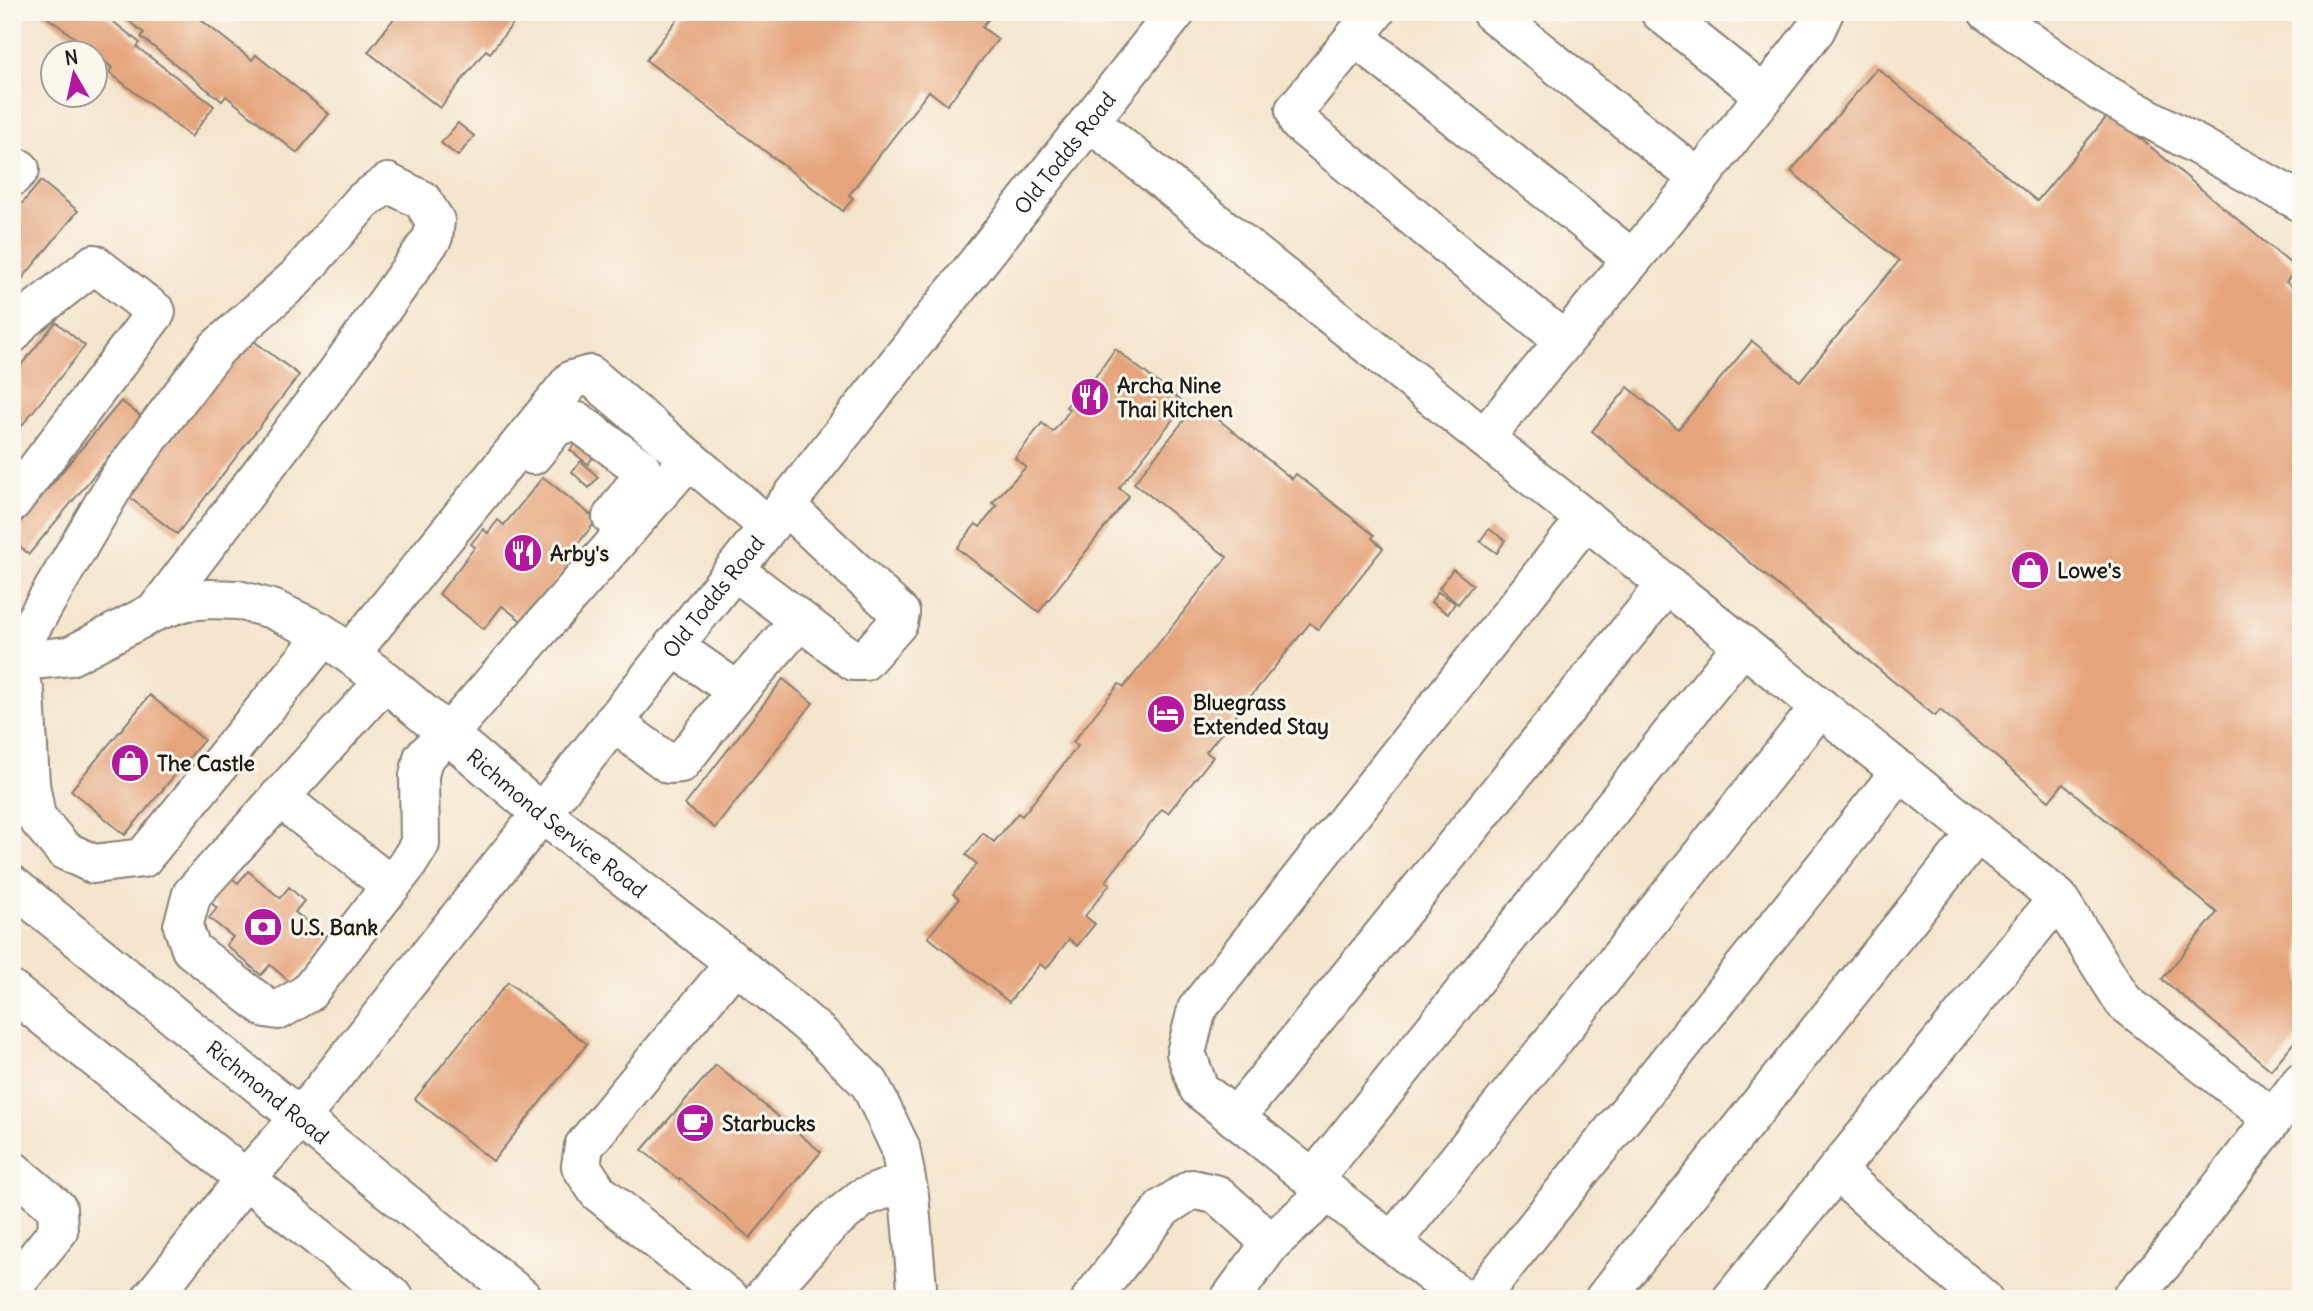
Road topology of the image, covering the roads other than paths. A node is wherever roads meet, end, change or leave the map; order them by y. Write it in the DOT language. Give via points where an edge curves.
graph roads {
  1 [pos="1175,12"];
  2 [pos="1491,12"];
  3 [pos="1660,12"];
  4 [pos="1988,12"];
  5 [pos="1820,14"];
  6 [pos="1365,24"];
  7 [pos="1764,95"];
  8 [pos="1089,121"];
  9 [pos="1699,178"];
  10 [pos="2301,202"];
  11 [pos="1632,259"];
  12 [pos="12,334"];
  13 [pos="1564,341"];
  14 [pos="1485,438"];
  15 [pos="690,459"];
  16 [pos="12,502"];
  17 [pos="777,516"];
  18 [pos="1586,519"];
  19 [pos="419,568"];
  20 [pos="734,569"];
  21 [pos="1667,584"];
  22 [pos="156,611"];
  23 [pos="800,620"];
  24 [pos="534,636"];
  25 [pos="337,645"];
  26 [pos="1743,645"];
  27 [pos="673,646"];
  28 [pos="12,663"];
  29 [pos="385,681"];
  30 [pos="737,691"];
  31 [pos="1820,707"];
  32 [pos="613,722"];
  33 [pos="448,734"];
  34 [pos="1901,771"];
  35 [pos="279,797"];
  36 [pos="541,813"];
  37 [pos="1978,833"];
  38 [pos="12,885"];
  39 [pos="391,886"];
  40 [pos="2058,898"];
  41 [pos="735,963"];
  42 [pos="12,991"];
  43 [pos="2301,1082"];
  44 [pos="301,1117"];
  45 [pos="1235,1118"];
  46 [pos="2272,1118"];
  47 [pos="12,1170"];
  48 [pos="1836,1171"];
  49 [pos="246,1178"];
  50 [pos="906,1181"];
  51 [pos="1320,1186"];
  52 [pos="1271,1242"];
  53 [pos="1392,1242"];
  54 [pos="12,1288"];
  55 [pos="151,1299"];
  56 [pos="395,1299"];
  57 [pos="524,1299"];
  58 [pos="730,1299"];
  59 [pos="762,1299"];
  60 [pos="918,1299"];
  61 [pos="1091,1299"];
  62 [pos="1230,1299"];
  63 [pos="1463,1299"];
  64 [pos="1478,1299"];
  65 [pos="1604,1299"];
  66 [pos="1732,1299"];
  67 [pos="1983,1299"];
  68 [pos="2131,1299"];
  1 -- 8 [label="main road, Old Todds Road"];
  2 -- 9 [label="main road"];
  3 -- 7 [label="main road"];
  4 -- 10 [label="main road" via="2099,91"];
  5 -- 7 [label="main road" via="1816,29"];
  6 -- 11 [label="main road"];
  6 -- 13 [label="main road" via="1294,110 1299,123"];
  7 -- 9 [label="main road"];
  8 -- 14 [label="main road"];
  8 -- 17 [label="main road, Old Todds Road"];
  9 -- 11 [label="main road"];
  11 -- 13 [label="main road"];
  12 -- 16 [label="main road" via="94,264 156,312"];
  13 -- 14 [label="main road"];
  14 -- 18 [label="main road"];
  15 -- 17 [label="main road"];
  15 -- 19 [label="main road" via="590,375 572,380"];
  15 -- 24 [label="main road"];
  17 -- 20 [label="main road, Old Todds Road"];
  17 -- 23 [label="main road" via="900,613 898,623 864,661 854,661"];
  18 -- 21 [label="main road"];
  18 -- 45 [label="main road" via="1197,1009 1186,1053 1199,1089"];
  19 -- 24 [label="main road" via="454,555 557,425 578,422 640,468 640,478 550,602"];
  19 -- 25 [label="main road"];
  20 -- 23 [label="main road"];
  20 -- 27 [label="main road, Old Todds Road"];
  21 -- 26 [label="main road"];
  21 -- 45 [label="main road"];
  22 -- 25 [label="main road, Richmond Service Road" via="186,601 238,600 272,609"];
  22 -- 28 [label="main road, Richmond Service Road" via="70,656"];
  22 -- 28 [label="main road" via="336,374 433,237 435,221 422,200 388,183 363,201 296,278 217,348 118,479"];
  23 -- 30 [label="main road"];
  24 -- 33 [label="main road"];
  25 -- 28 [label="main road" via="143,858 93,864 64,850 36,817 25,693"];
  25 -- 29 [label="main road, Richmond Service Road"];
  26 -- 31 [label="main road"];
  26 -- 51 [label="main road"];
  27 -- 30 [label="main road"];
  27 -- 32 [label="main road, Old Todds Road"];
  29 -- 33 [label="main road, Richmond Service Road"];
  29 -- 35 [label="main road"];
  30 -- 32 [label="main road" via="681,763 669,764"];
  31 -- 34 [label="main road"];
  31 -- 53 [label="main road"];
  32 -- 36 [label="main road, Old Todds Road"];
  33 -- 36 [label="main road, Richmond Service Road"];
  33 -- 39 [label="main road" via="423,758 420,844"];
  34 -- 37 [label="main road"];
  34 -- 64 [label="main road"];
  35 -- 39 [label="main road"];
  35 -- 39 [label="main road" via="192,894 183,926 191,949 266,1008 279,1010 308,993"];
  36 -- 41 [label="main road, Richmond Service Road"];
  36 -- 44 [label="main road, Old Todds Road"];
  37 -- 40 [label="main road"];
  37 -- 65 [label="main road"];
  38 -- 44 [label="main road, Richmond Road"];
  40 -- 46 [label="main road" via="2124,1002"];
  40 -- 48 [label="main road"];
  41 -- 50 [label="main road, Richmond Service Road" via="822,1036 870,1084 900,1147"];
  41 -- 58 [label="main road" via="584,1146 581,1166 598,1192"];
  42 -- 49 [label="main road"];
  43 -- 46 [label="main road"];
  44 -- 49 [label="main road, Old Todds Road"];
  44 -- 57 [label="main road, Richmond Road"];
  45 -- 51 [label="main road"];
  46 -- 68 [label="main road"];
  47 -- 54 [label="main road" via="57,1208 58,1231"];
  48 -- 66 [label="main road"];
  48 -- 67 [label="main road"];
  49 -- 55 [label="main road, Old Todds Road"];
  49 -- 56 [label="main road"];
  50 -- 59 [label="main road" via="862,1198 830,1224"];
  50 -- 60 [label="main road, Richmond Service Road"];
  51 -- 52 [label="main road"];
  51 -- 53 [label="main road"];
  52 -- 61 [label="main road" via="1218,1195 1192,1189 1163,1208"];
  52 -- 62 [label="main road"];
  53 -- 63 [label="main road"];
}
